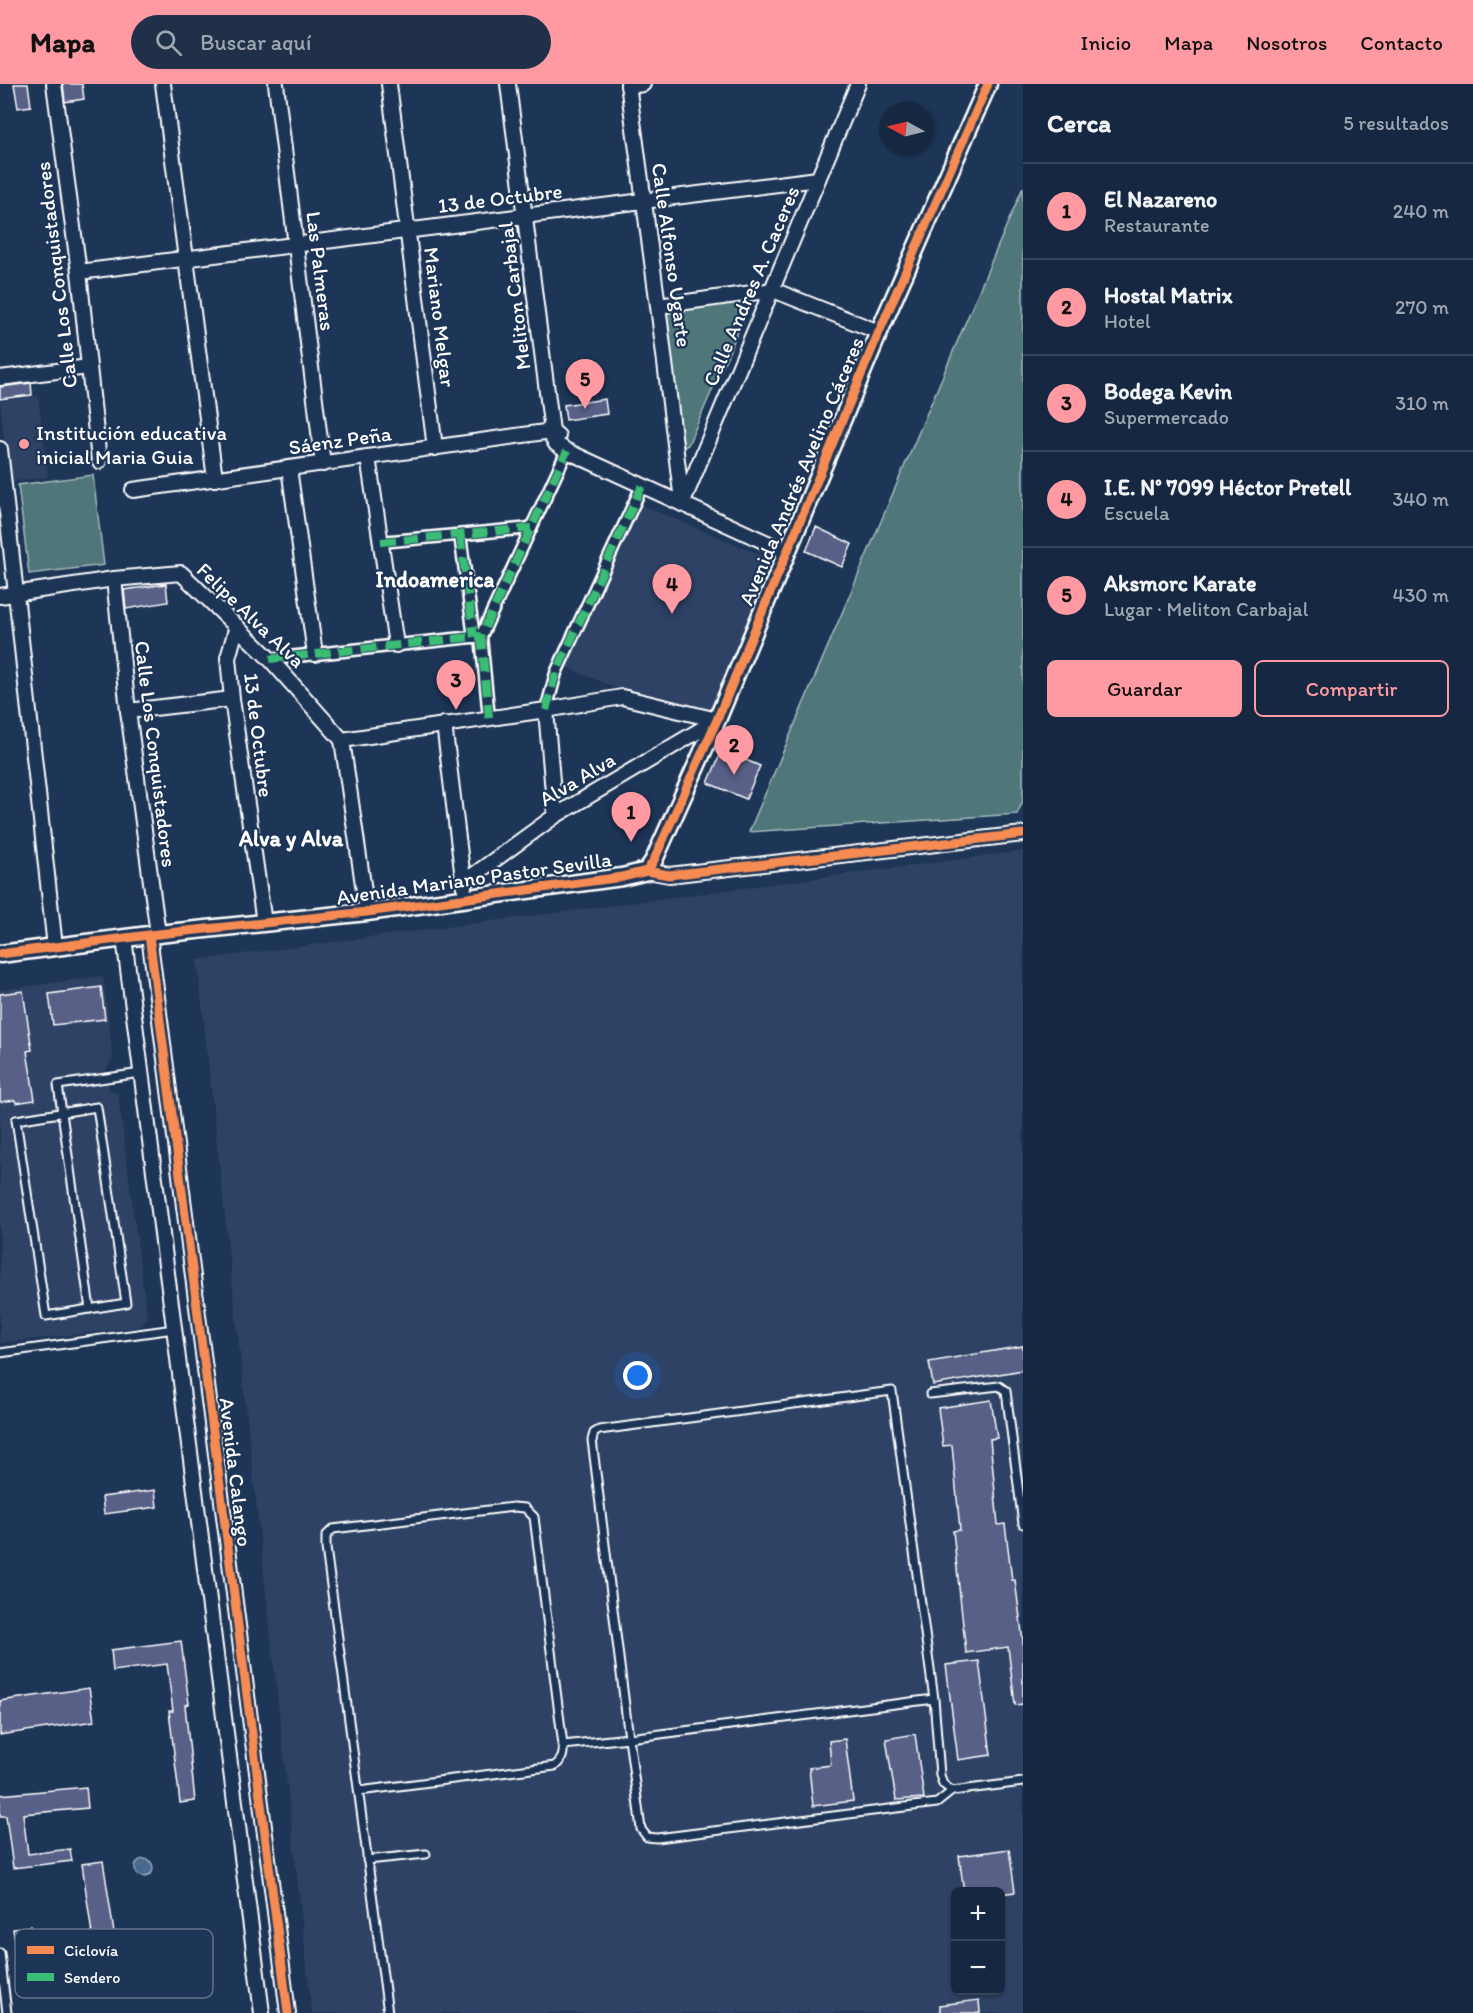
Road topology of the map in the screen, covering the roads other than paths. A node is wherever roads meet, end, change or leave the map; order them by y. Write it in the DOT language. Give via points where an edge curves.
graph roads {
  1 [pos="54,84"];
  2 [pos="163,84"];
  3 [pos="276,84"];
  4 [pos="389,84"];
  5 [pos="508,84"];
  6 [pos="643,84"];
  7 [pos="858,84"];
  8 [pos="988,84"];
  9 [pos="628,85"];
  10 [pos="818,179"];
  11 [pos="643,201"];
  12 [pos="525,216"];
  13 [pos="408,232"];
  14 [pos="297,243"];
  15 [pos="186,258"];
  16 [pos="79,272"];
  17 [pos="773,290"];
  18 [pos="658,306"];
  19 [pos="879,332"];
  20 [pos="89,367"];
  21 [pos="0,378"];
  22 [pos="552,431"];
  23 [pos="435,448"];
  24 [pos="0,449"];
  25 [pos="567,451"];
  26 [pos="368,457"];
  27 [pos="99,461"];
  28 [pos="323,464"];
  29 [pos="290,468"];
  30 [pos="603,468"];
  31 [pos="215,479"];
  32 [pos="642,486"];
  33 [pos="133,490"];
  34 [pos="682,504"];
  35 [pos="531,528"];
  36 [pos="460,535"];
  37 [pos="381,542"];
  38 [pos="787,552"];
  39 [pos="114,579"];
  40 [pos="16,594"];
  41 [pos="0,596"];
  42 [pos="237,626"];
  43 [pos="478,637"];
  44 [pos="396,645"];
  45 [pos="315,654"];
  46 [pos="270,659"];
  47 [pos="232,699"];
  48 [pos="546,710"];
  49 [pos="128,711"];
  50 [pos="489,718"];
  51 [pos="717,720"];
  52 [pos="444,724"];
  53 [pos="342,740"];
  54 [pos="555,816"];
  55 [pos="1023,834"];
  56 [pos="647,871"];
  57 [pos="465,890"];
  58 [pos="367,912"];
  59 [pos="264,923"];
  60 [pos="153,934"];
  61 [pos="124,938"];
  62 [pos="55,947"];
  63 [pos="0,954"];
  64 [pos="141,1073"];
  65 [pos="62,1113"];
  66 [pos="90,1309"];
  67 [pos="174,1329"];
  68 [pos="0,1353"];
  69 [pos="930,1394"];
  70 [pos="1023,1524"];
  71 [pos="934,1699"];
  72 [pos="629,1738"];
  73 [pos="563,1745"];
  74 [pos="1023,1782"];
  75 [pos="359,1791"];
  76 [pos="952,1791"];
  77 [pos="426,1854"];
  78 [pos="368,1860"];
  79 [pos="0,1953"];
  80 [pos="7,2013"];
  81 [pos="262,2013"];
  82 [pos="288,2013"];
  83 [pos="388,2013"];
  1 -- 16 [label="street, Calle Los Conquistadores"];
  2 -- 15 [label="street"];
  3 -- 14 [label="street, Las Palmeras"];
  4 -- 13 [label="street, Mariano Melgar"];
  5 -- 12 [label="street, Meliton Carbajal"];
  6 -- 9 [label="street"];
  7 -- 10 [label="street, Calle Andres A. Caceres"];
  8 -- 19 [label="street, Avenida Andrés Avelino Cáceres"];
  9 -- 11 [label="street, Calle Alfonso Ugarte"];
  10 -- 11 [label="street, 13 de Octubre"];
  10 -- 17 [label="street, Calle Andres A. Caceres"];
  11 -- 12 [label="street, 13 de Octubre"];
  11 -- 18 [label="street, Calle Alfonso Ugarte"];
  12 -- 13 [label="street, 13 de Octubre"];
  12 -- 22 [label="street, Meliton Carbajal"];
  13 -- 14 [label="street, 13 de Octubre"];
  13 -- 23 [label="street, Mariano Melgar"];
  14 -- 15 [label="street, 13 de Octubre"];
  14 -- 28 [label="street, Las Palmeras"];
  15 -- 16 [label="street, 13 de Octubre"];
  15 -- 31 [label="street"];
  16 -- 20 [label="street, Calle Los Conquistadores"];
  17 -- 18 [label="street"];
  17 -- 19 [label="street"];
  17 -- 34 [label="street, Calle Andres A. Caceres"];
  18 -- 34 [label="street, Calle Alfonso Ugarte"];
  19 -- 38 [label="street, Avenida Andrés Avelino Cáceres"];
  20 -- 21 [label="street"];
  20 -- 27 [label="street, Calle Los Conquistadores"];
  22 -- 23 [label="street, Sáenz Peña"];
  22 -- 25 [label="street" via="556,444"];
  22 -- 30 [label="street"];
  23 -- 26 [label="street, Sáenz Peña"];
  24 -- 40 [label="street"];
  25 -- 30 [label="street"];
  25 -- 35 [label="street"];
  26 -- 28 [label="street, Sáenz Peña"];
  26 -- 37 [label="street"];
  28 -- 29 [label="street, Sáenz Peña"];
  29 -- 31 [label="street, Sáenz Peña"];
  29 -- 45 [label="street"];
  30 -- 32 [label="street"];
  31 -- 33 [label="street, Sáenz Peña"];
  32 -- 34 [label="street"];
  32 -- 48 [label="street" via="556,673"];
  34 -- 38 [label="street"];
  35 -- 36 [label="street"];
  35 -- 43 [label="street"];
  36 -- 37 [label="street"];
  36 -- 43 [label="street"];
  37 -- 44 [label="street"];
  38 -- 51 [label="street, Avenida Andrés Avelino Cáceres"];
  39 -- 40 [label="street, Felipe Alva Alva"];
  39 -- 42 [label="street, Felipe Alva Alva" via="181,573"];
  39 -- 49 [label="street, Calle Los Conquistadores"];
  40 -- 41 [label="street, Felipe Alva Alva"];
  40 -- 62 [label="street"];
  42 -- 46 [label="street, Felipe Alva Alva"];
  42 -- 47 [label="street, 13 de Octubre" via="228,658"];
  43 -- 44 [label="street"];
  43 -- 50 [label="street"];
  44 -- 45 [label="street"];
  45 -- 46 [label="street"];
  46 -- 53 [label="street, Felipe Alva Alva"];
  47 -- 49 [label="street"];
  47 -- 59 [label="street, 13 de Octubre"];
  48 -- 50 [label="street"];
  48 -- 51 [label="street" via="622,697"];
  48 -- 54 [label="street"];
  49 -- 60 [label="street, Calle Los Conquistadores"];
  50 -- 52 [label="street"];
  51 -- 54 [label="street, Alva Alva"];
  51 -- 56 [label="street, Avenida Andrés Avelino Cáceres"];
  52 -- 53 [label="street"];
  52 -- 57 [label="street"];
  53 -- 58 [label="street"];
  54 -- 57 [label="street, Alva Alva"];
  55 -- 56 [label="street, Avenida Mariano Pastor Sevilla" via="669,875"];
  56 -- 57 [label="street, Avenida Mariano Pastor Sevilla" via="622,877"];
  57 -- 58 [label="street, Avenida Mariano Pastor Sevilla"];
  58 -- 59 [label="street, Avenida Mariano Pastor Sevilla"];
  59 -- 60 [label="street, Avenida Mariano Pastor Sevilla"];
  60 -- 61 [label="street, Avenida Mariano Pastor Sevilla"];
  60 -- 82 [label="street, Avenida Calango"];
  61 -- 62 [label="street, Avenida Mariano Pastor Sevilla"];
  61 -- 64 [label="street, Avenida Calango"];
  62 -- 63 [label="street, Avenida Mariano Pastor Sevilla"];
  64 -- 65 [label="lane" via="58,1085"];
  64 -- 67 [label="street, Avenida Calango"];
  65 -- 66 [label="lane"];
  65 -- 66 [label="lane" via="97,1107 126,1303"];
  65 -- 66 [label="lane" via="16,1120 46,1316"];
  67 -- 68 [label="lane"];
  67 -- 81 [label="street, Avenida Calango"];
  69 -- 70 [label="lane" via="1004,1388"];
  71 -- 72 [label="lane"];
  71 -- 72 [label="lane" via="892,1391 594,1433"];
  71 -- 76 [label="lane" via="940,1775"];
  72 -- 73 [label="lane"];
  72 -- 76 [label="lane" via="641,1829 647,1837 937,1803"];
  73 -- 75 [label="lane" via="561,1761 555,1766"];
  73 -- 75 [label="lane" via="534,1517 525,1508 333,1529 326,1536 326,1548"];
  74 -- 76 [label="lane"];
  75 -- 78 [label="lane"];
  77 -- 78 [label="lane"];
  78 -- 83 [label="lane"];
  79 -- 80 [label="lane"];
}
